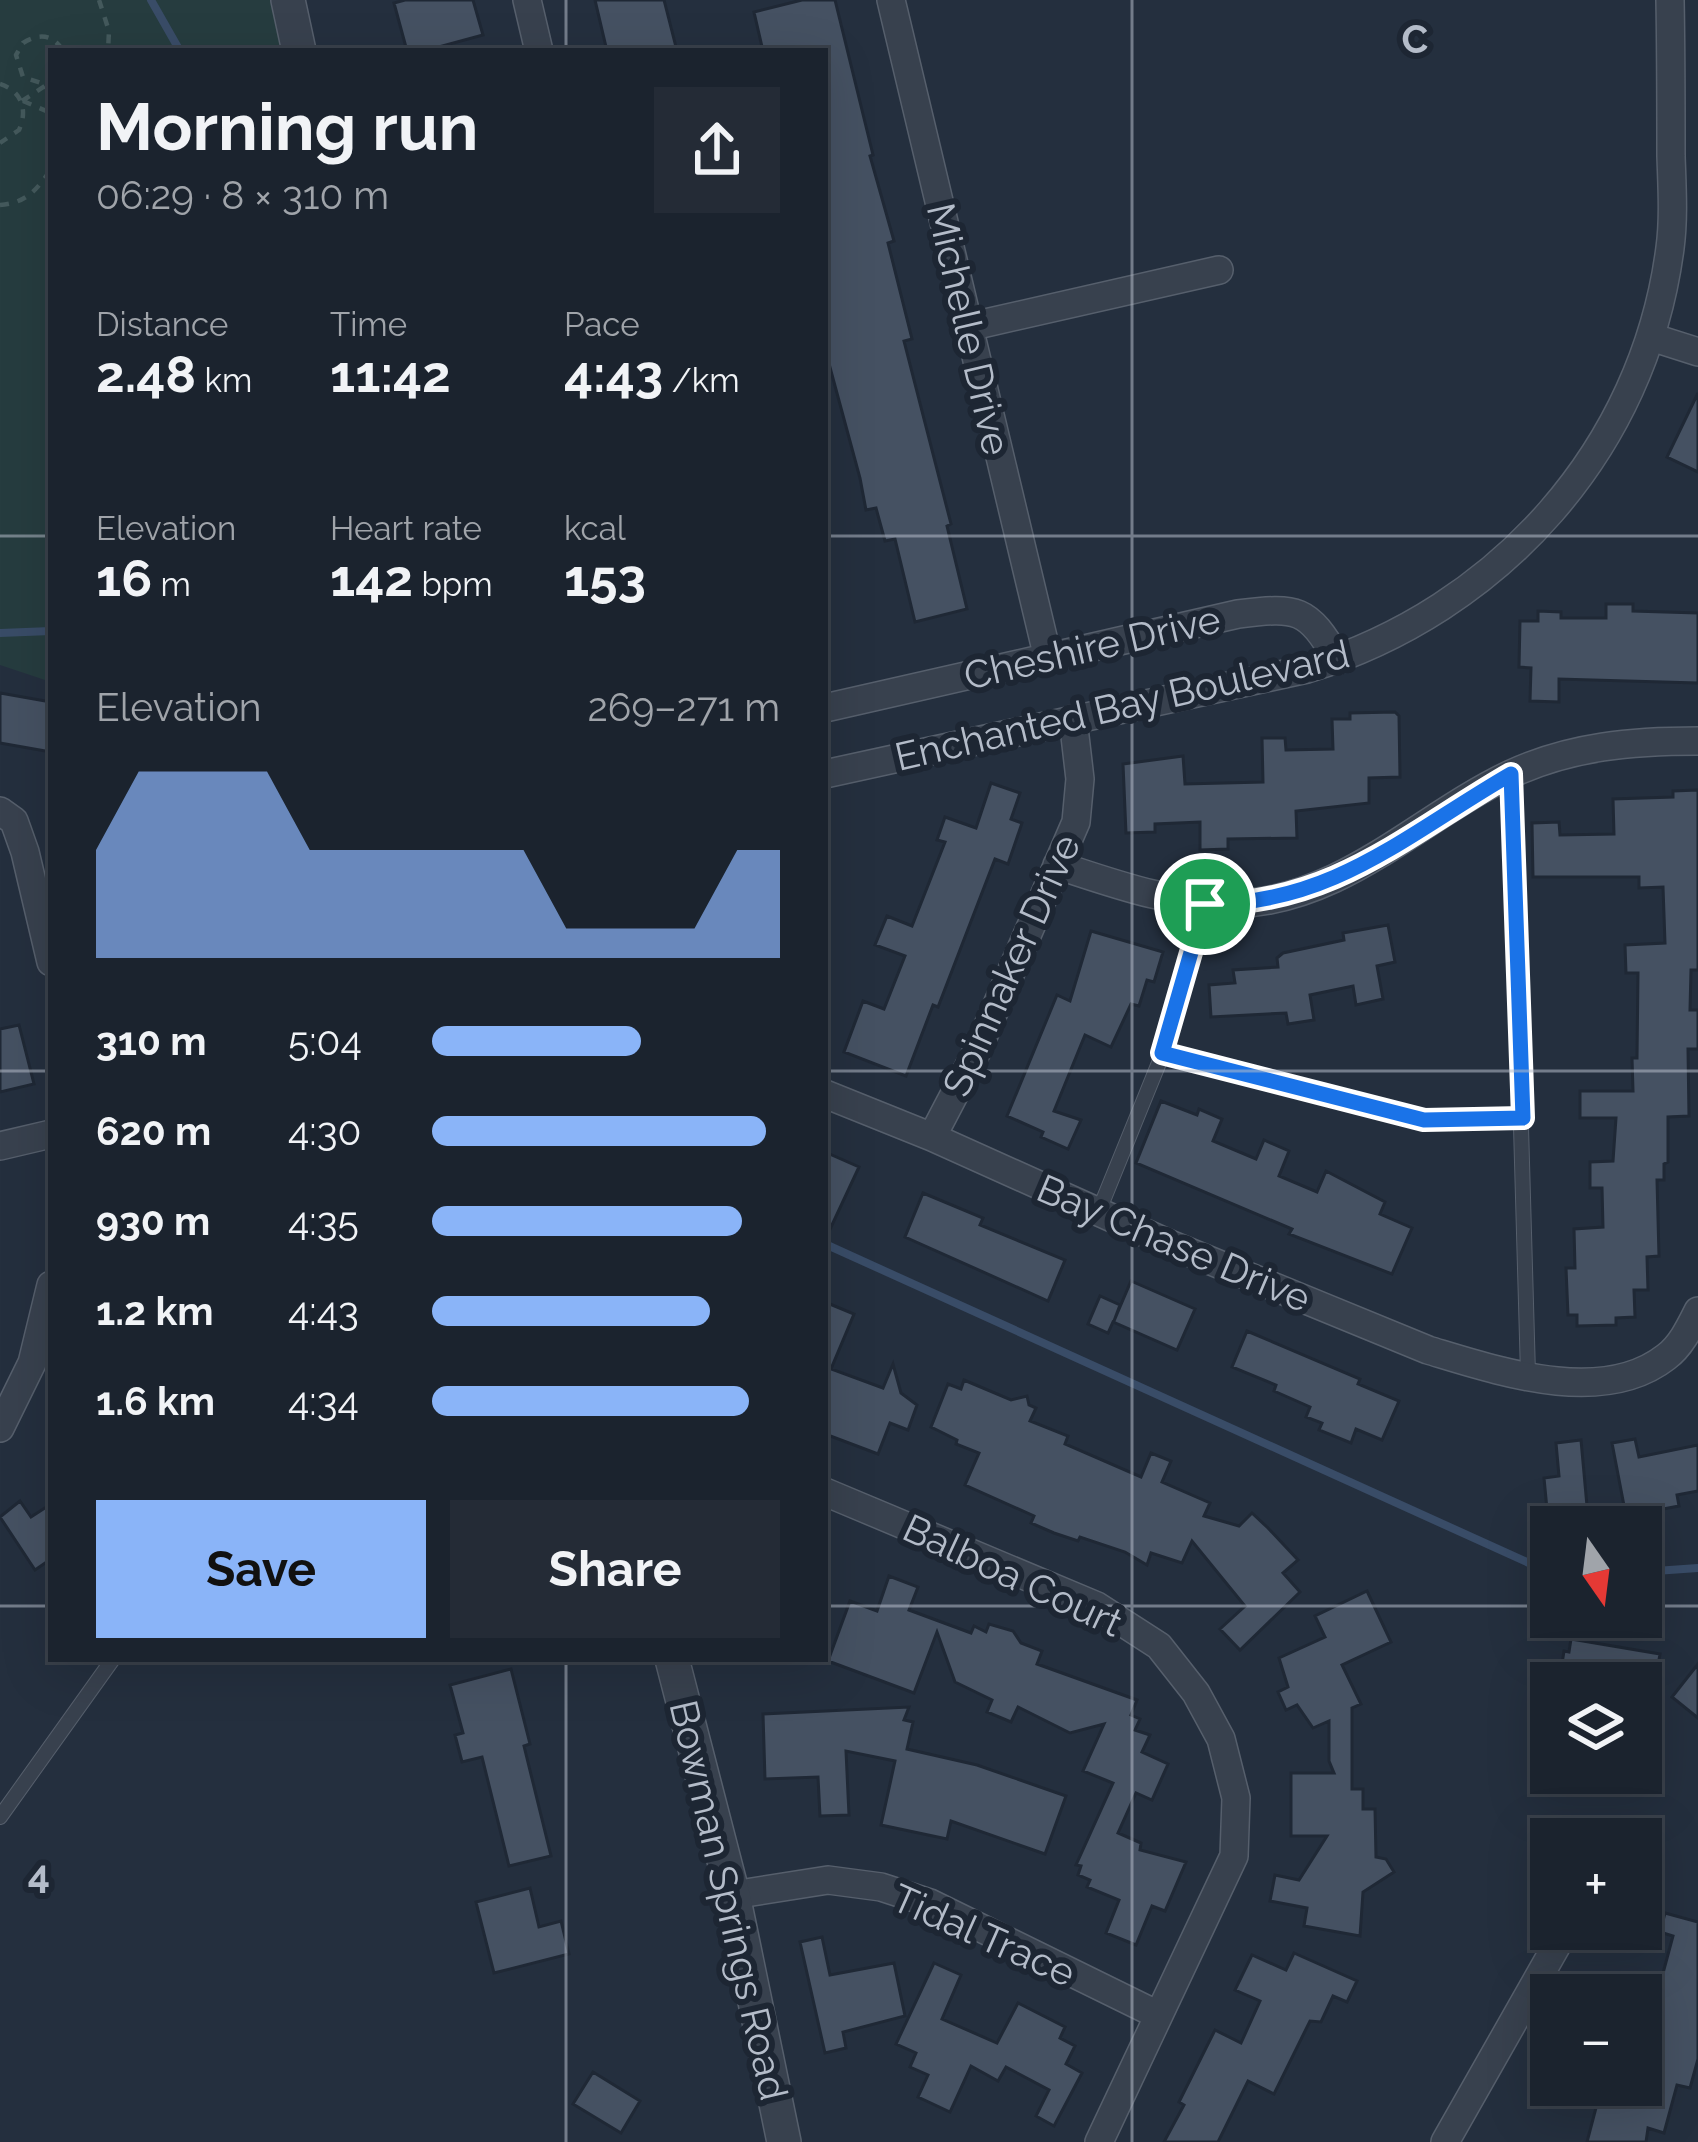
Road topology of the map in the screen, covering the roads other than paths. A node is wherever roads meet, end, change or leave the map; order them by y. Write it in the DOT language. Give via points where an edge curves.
graph roads {
  1 [pos="288,0"];
  2 [pos="527,0"];
  3 [pos="891,0"];
  4 [pos="1670,0"];
  5 [pos="298,48"];
  6 [pos="538,48"];
  7 [pos="1219,270"];
  8 [pos="968,327"];
  9 [pos="1651,338"];
  10 [pos="1698,352"];
  11 [pos="1048,658"];
  12 [pos="1339,660"];
  13 [pos="828,707"];
  14 [pos="1073,719"];
  15 [pos="1698,741"];
  16 [pos="828,773"];
  17 [pos="1511,774"];
  18 [pos="0,811"];
  19 [pos="1057,865"];
  20 [pos="1205,904"];
  21 [pos="48,949"];
  22 [pos="1162,1053"];
  23 [pos="828,1095"];
  24 [pos="1523,1118"];
  25 [pos="48,1135"];
  26 [pos="932,1137"];
  27 [pos="0,1146"];
  28 [pos="1098,1213"];
  29 [pos="48,1297"];
  30 [pos="1698,1311"];
  31 [pos="1528,1374"];
  32 [pos="0,1428"];
  33 [pos="828,1493"];
  34 [pos="111,1662"];
  35 [pos="673,1662"];
  36 [pos="0,1817"];
  37 [pos="733,1895"];
  38 [pos="1554,1950"];
  39 [pos="1158,2015"];
  40 [pos="784,2142"];
  41 [pos="1099,2142"];
  42 [pos="1445,2142"];
  1 -- 5 [label="street"];
  2 -- 6 [label="street"];
  3 -- 8 [label="street, Michelle Drive"];
  4 -- 9 [label="street, Enchanted Bay Boulevard" via="1672,228"];
  7 -- 8 [label="street"];
  8 -- 11 [label="street, Michelle Drive"];
  9 -- 10 [label="street"];
  9 -- 12 [label="street, Enchanted Bay Boulevard" via="1561,504 1444,608"];
  11 -- 12 [label="street, Cheshire Drive" via="1273,610 1301,613"];
  11 -- 13 [label="street, Cheshire Drive"];
  12 -- 14 [label="street, Enchanted Bay Boulevard"];
  14 -- 16 [label="street, Enchanted Bay Boulevard"];
  14 -- 19 [label="street, Spinnaker Drive" via="1076,822"];
  15 -- 17 [label="street" via="1605,744"];
  17 -- 20 [label="street" via="1345,874 1273,899"];
  17 -- 24 [label="lane"];
  18 -- 21 [label="street" via="14,820"];
  19 -- 20 [label="street"];
  19 -- 26 [label="street, Spinnaker Drive"];
  20 -- 22 [label="lane"];
  22 -- 24 [label="lane" via="1424,1120"];
  22 -- 28 [label="lane"];
  23 -- 26 [label="street, Bay Chase Drive"];
  24 -- 31 [label="lane"];
  25 -- 27 [label="street"];
  26 -- 28 [label="street, Bay Chase Drive"];
  28 -- 31 [label="street, Bay Chase Drive" via="1428,1350"];
  29 -- 32 [label="street" via="32,1364"];
  30 -- 31 [label="street, Bay Chase Drive" via="1670,1354 1643,1371 1595,1381"];
  33 -- 39 [label="street, Balboa Court" via="1097,1606 1159,1646 1196,1694 1221,1739 1236,1798 1234,1856"];
  34 -- 36 [label="lane"];
  35 -- 37 [label="street, Bowman Springs Road"];
  37 -- 39 [label="street, Tidal Trace" via="828,1880 881,1887 930,1903"];
  37 -- 40 [label="street, Bowman Springs Road"];
  38 -- 42 [label="street"];
  39 -- 41 [label="street, Balboa Court"];
}
